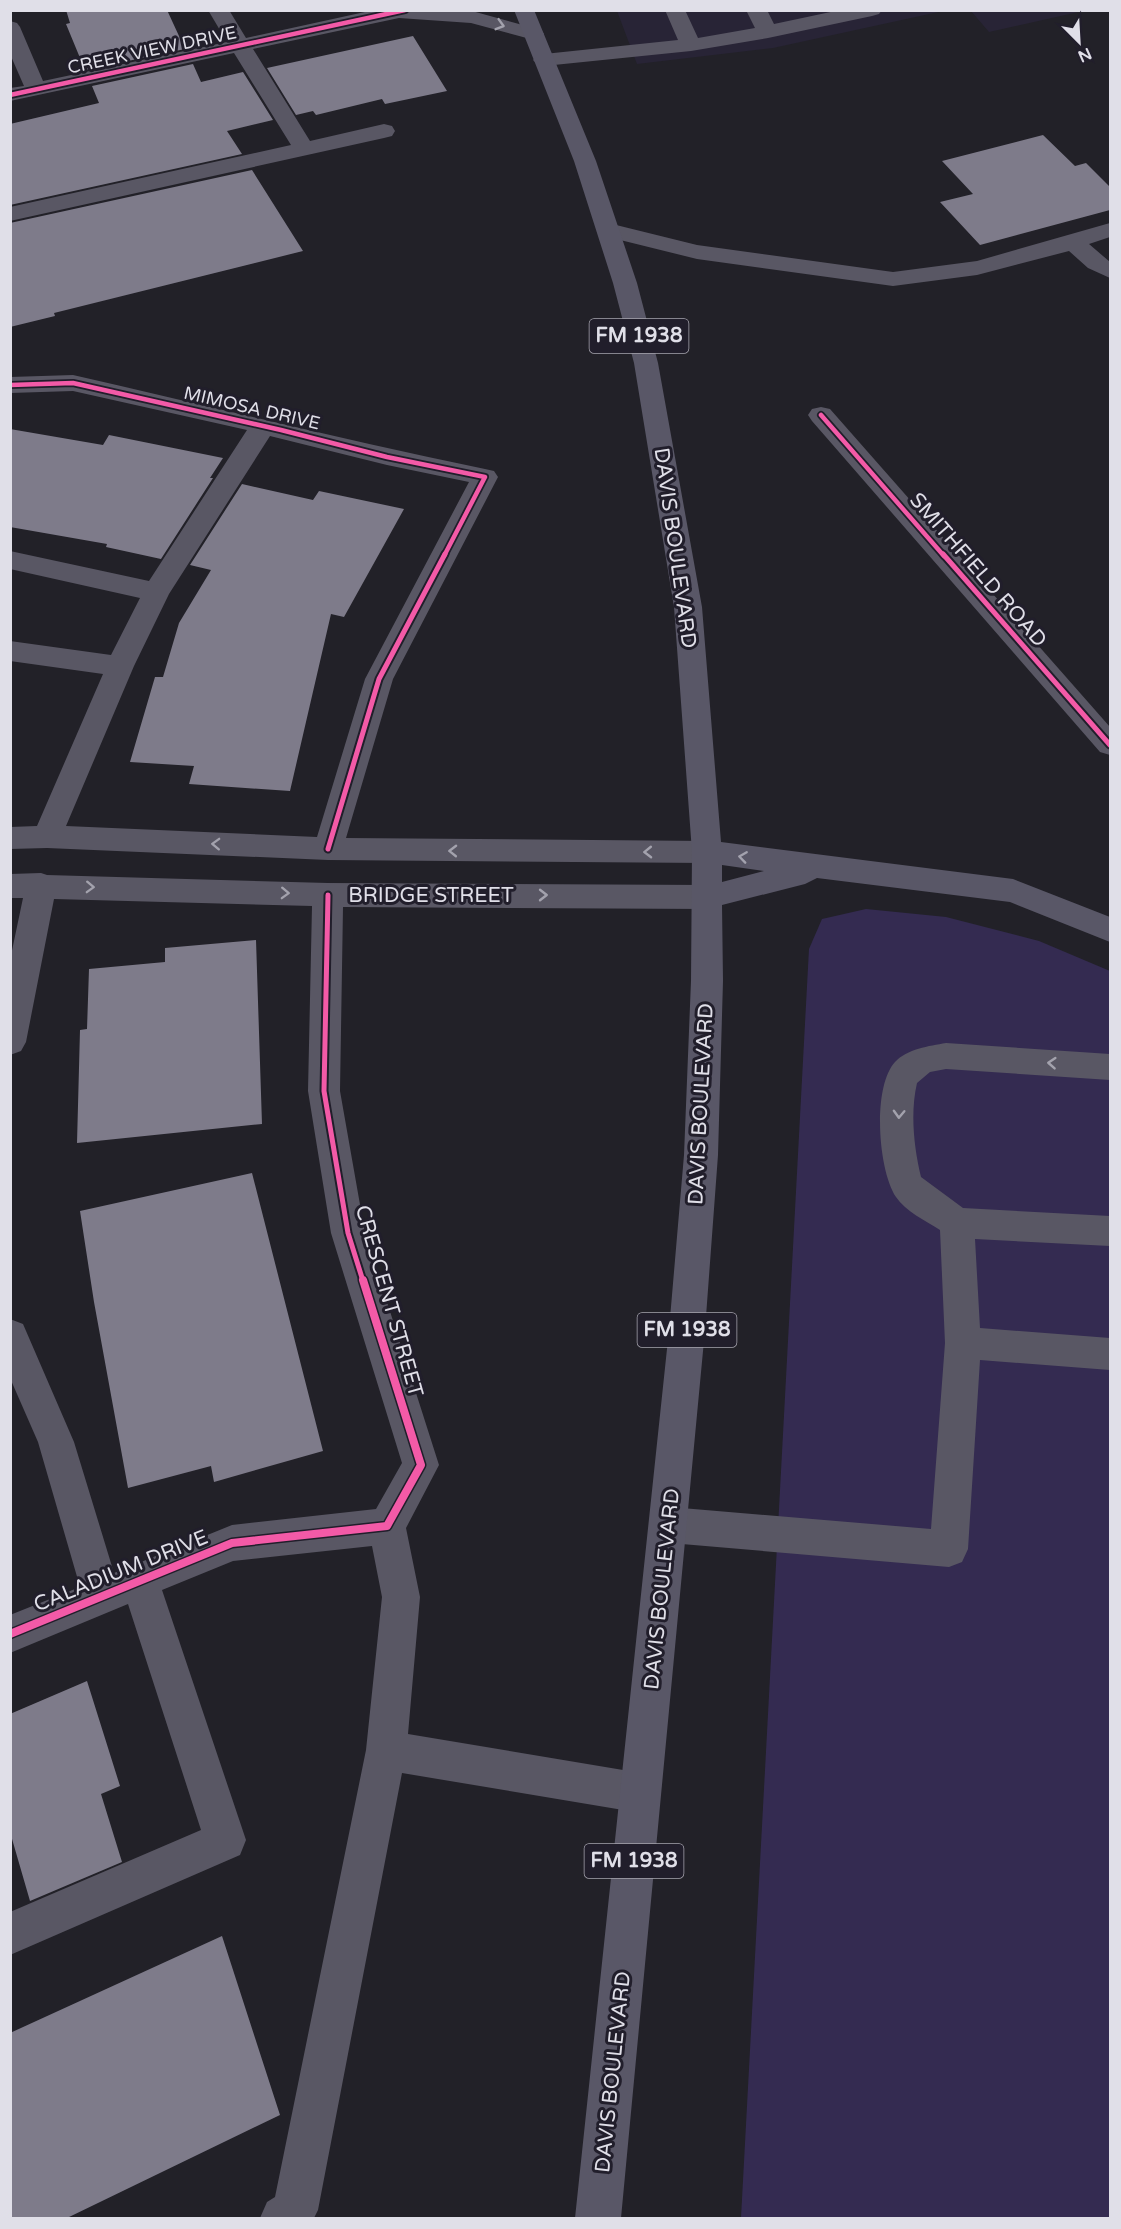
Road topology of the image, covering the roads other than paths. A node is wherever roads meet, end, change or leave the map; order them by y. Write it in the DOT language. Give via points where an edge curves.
graph roads {
  1 [pos="218,10"];
  2 [pos="524,10"];
  3 [pos="675,10"];
  4 [pos="756,10"];
  5 [pos="872,10"];
  6 [pos="403,11"];
  7 [pos="10,27"];
  8 [pos="768,32"];
  9 [pos="534,34"];
  10 [pos="691,45"];
  11 [pos="240,46"];
  12 [pos="544,60"];
  13 [pos="36,90"];
  14 [pos="10,95"];
  15 [pos="384,131"];
  16 [pos="304,149"];
  17 [pos="10,214"];
  18 [pos="608,230"];
  19 [pos="1110,230"];
  20 [pos="1073,242"];
  21 [pos="1110,271"];
  22 [pos="10,385"];
  23 [pos="821,416"];
  24 [pos="263,426"];
  25 [pos="10,560"];
  26 [pos="156,592"];
  27 [pos="10,651"];
  28 [pos="120,666"];
  29 [pos="1110,746"];
  30 [pos="47,837"];
  31 [pos="10,838"];
  32 [pos="328,849"];
  33 [pos="707,852"];
  34 [pos="821,868"];
  35 [pos="41,885"];
  36 [pos="10,886"];
  37 [pos="328,895"];
  38 [pos="708,897"];
  39 [pos="1110,930"];
  40 [pos="10,1042"];
  41 [pos="1110,1066"];
  42 [pos="957,1223"];
  43 [pos="1110,1231"];
  44 [pos="963,1343"];
  45 [pos="13,1349"];
  46 [pos="1110,1354"];
  47 [pos="669,1525"];
  48 [pos="387,1527"];
  49 [pos="140,1581"];
  50 [pos="102,1597"];
  51 [pos="10,1634"];
  52 [pos="386,1750"];
  53 [pos="641,1793"];
  54 [pos="10,1934"];
  55 [pos="284,2218"];
  56 [pos="598,2218"];
  1 -- 11 [label="street"];
  2 -- 9 [label="main road, DAVIS BOULEVARD / FM 1938"];
  3 -- 10 [label="street"];
  4 -- 8 [label="street"];
  5 -- 8 [label="street"];
  6 -- 9 [label="street, CREEK VIEW DRIVE, one-way" via="472,17"];
  6 -- 11 [label="street, CREEK VIEW DRIVE"];
  7 -- 13 [label="street"];
  8 -- 10 [label="street"];
  9 -- 12 [label="main road, DAVIS BOULEVARD / FM 1938"];
  10 -- 12 [label="street"];
  11 -- 13 [label="street, CREEK VIEW DRIVE"];
  11 -- 16 [label="street"];
  12 -- 18 [label="main road, DAVIS BOULEVARD / FM 1938"];
  13 -- 14 [label="street, CREEK VIEW DRIVE"];
  15 -- 16 [label="street"];
  16 -- 17 [label="street"];
  18 -- 20 [label="street" via="697,252 893,279 992,267"];
  18 -- 33 [label="main road, DAVIS BOULEVARD / FM 1938" via="646,363 688,607"];
  19 -- 20 [label="street"];
  20 -- 21 [label="street"];
  22 -- 24 [label="street, MIMOSA DRIVE" via="73,383"];
  23 -- 29 [label="street, SMITHFIELD ROAD"];
  24 -- 26 [label="street"];
  24 -- 32 [label="street, MIMOSA DRIVE" via="485,477 380,679"];
  25 -- 26 [label="street"];
  26 -- 28 [label="street"];
  27 -- 28 [label="street"];
  28 -- 30 [label="street"];
  30 -- 31 [label="street, BRIDGE STREET"];
  32 -- 30 [label="street, BRIDGE STREET, one-way"];
  33 -- 32 [label="street, BRIDGE STREET, one-way"];
  34 -- 33 [label="main road, one-way"];
  33 -- 38 [label="main road, DAVIS BOULEVARD / FM 1938"];
  34 -- 38 [label="main road"];
  34 -- 39 [label="main road" via="1013,891"];
  35 -- 36 [label="street, BRIDGE STREET"];
  35 -- 37 [label="street, BRIDGE STREET, one-way"];
  35 -- 40 [label="street"];
  37 -- 38 [label="street, BRIDGE STREET, one-way"];
  37 -- 48 [label="street, CRESCENT STREET" via="324,1091 348,1233 422,1465"];
  38 -- 47 [label="main road, DAVIS BOULEVARD / FM 1938" via="701,1155"];
  41 -- 42 [label="street, one-way" via="946,1056 912,1066 900,1080 900,1169 907,1186"];
  42 -- 43 [label="street"];
  42 -- 44 [label="street"];
  44 -- 46 [label="street"];
  44 -- 47 [label="street" via="949,1549"];
  45 -- 50 [label="street" via="56,1442"];
  47 -- 53 [label="main road, DAVIS BOULEVARD / FM 1938"];
  48 -- 49 [label="street, CALADIUM DRIVE" via="232,1543"];
  48 -- 52 [label="street" via="401,1597"];
  49 -- 50 [label="street, CALADIUM DRIVE"];
  49 -- 54 [label="street" via="225,1840"];
  50 -- 51 [label="street, CALADIUM DRIVE"];
  52 -- 53 [label="street"];
  52 -- 55 [label="street" via="295,2210"];
  53 -- 56 [label="main road, DAVIS BOULEVARD / FM 1938"];
}
